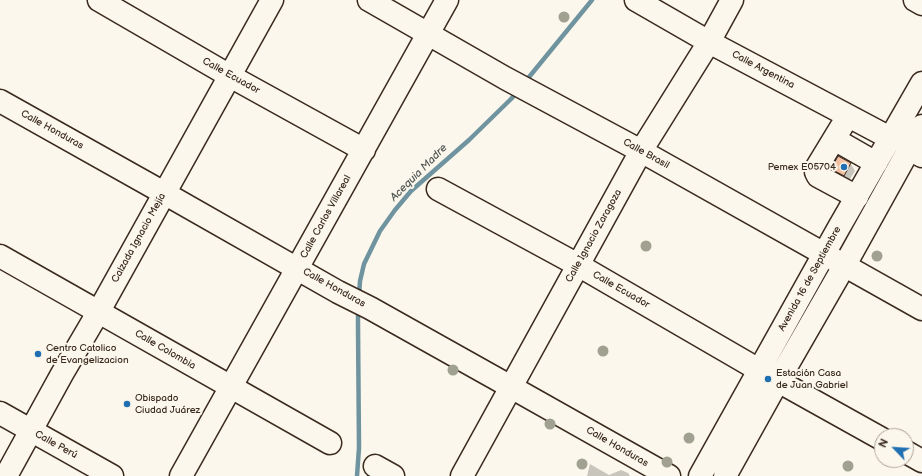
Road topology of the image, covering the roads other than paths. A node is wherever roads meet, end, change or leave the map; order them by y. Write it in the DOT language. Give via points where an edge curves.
graph roads {
  1 [pos="99,0"];
  2 [pos="272,0"];
  3 [pos="369,0"];
  4 [pos="446,0"];
  5 [pos="636,0"];
  6 [pos="732,0"];
  7 [pos="427,34"];
  8 [pos="709,42"];
  9 [pos="230,76"];
  10 [pos="922,83"];
  11 [pos="0,101"];
  12 [pos="848,116"];
  13 [pos="922,126"];
  14 [pos="890,138"];
  15 [pos="834,139"];
  16 [pos="364,150"];
  17 [pos="641,151"];
  18 [pos="916,153"];
  19 [pos="876,163"];
  20 [pos="438,189"];
  21 [pos="164,193"];
  22 [pos="857,197"];
  23 [pos="824,254"];
  24 [pos="0,256"];
  25 [pos="578,265"];
  26 [pos="844,265"];
  27 [pos="297,268"];
  28 [pos="922,309"];
  29 [pos="98,311"];
  30 [pos="769,375"];
  31 [pos="231,387"];
  32 [pos="511,387"];
  33 [pos="0,413"];
  34 [pos="31,430"];
  35 [pos="874,434"];
  36 [pos="330,443"];
  37 [pos="87,470"];
  38 [pos="6,476"];
  39 [pos="112,476"];
  40 [pos="181,476"];
  41 [pos="462,476"];
  42 [pos="669,476"];
  43 [pos="700,476"];
  44 [pos="725,476"];
  1 -- 9 [label="street, Calle Ecuador"];
  2 -- 9 [label="street, Calzada Ignacio Mejía"];
  3 -- 7 [label="street, Calle Brasil"];
  4 -- 7 [label="street, Calle Carlos Villareal"];
  5 -- 8 [label="street, Calle Argentina"];
  6 -- 8 [label="street, Calle Ignacio Zaragoza"];
  7 -- 16 [label="street, Calle Carlos Villareal"];
  7 -- 17 [label="street, Calle Brasil"];
  8 -- 12 [label="street, Calle Argentina"];
  8 -- 17 [label="street, Calle Ignacio Zaragoza"];
  9 -- 16 [label="street, Calle Ecuador"];
  9 -- 21 [label="street, Calzada Ignacio Mejía"];
  10 -- 14 [label="street, Avenida 16 de Septiembre"];
  11 -- 21 [label="street, Calle Honduras"];
  12 -- 14 [label="street, Calle Argentina"];
  12 -- 15 [label="street"];
  13 -- 18 [label="street, Avenida 16 de Septiembre"];
  14 -- 19 [label="street, Avenida 16 de Septiembre"];
  15 -- 19 [label="street"];
  15 -- 22 [label="street" via="816,172 818,176"];
  16 -- 27 [label="street, Calle Carlos Villareal"];
  17 -- 23 [label="street, Calle Brasil"];
  17 -- 25 [label="street, Calle Ignacio Zaragoza"];
  18 -- 26 [label="street, Avenida 16 de Septiembre"];
  19 -- 22 [label="street, Avenida 16 de Septiembre"];
  20 -- 25 [label="street, Calle Ecuador"];
  21 -- 27 [label="street, Calle Honduras"];
  21 -- 29 [label="street, Calzada Ignacio Mejía"];
  22 -- 23 [label="street, Avenida 16 de Septiembre"];
  23 -- 26 [label="street, Calle Brasil"];
  23 -- 30 [label="street, Avenida 16 de Septiembre"];
  24 -- 29 [label="street, Calle Colombia"];
  25 -- 30 [label="street, Calle Ecuador"];
  25 -- 32 [label="street, Calle Ignacio Zaragoza"];
  26 -- 28 [label="street, Calle Brasil"];
  26 -- 30 [label="street, Avenida 16 de Septiembre"];
  27 -- 31 [label="street, Calle Carlos Villareal"];
  27 -- 32 [label="street, Calle Honduras"];
  29 -- 31 [label="street, Calle Colombia"];
  29 -- 34 [label="street, Calzada Ignacio Mejía"];
  30 -- 35 [label="street, Calle Ecuador"];
  30 -- 43 [label="street, Avenida 16 de Septiembre"];
  30 -- 44 [label="street, Avenida 16 de Septiembre"];
  31 -- 36 [label="street, Calle Colombia"];
  31 -- 40 [label="street, Calle Carlos Villareal"];
  32 -- 41 [label="street, Calle Ignacio Zaragoza"];
  32 -- 42 [label="street, Calle Honduras"];
  33 -- 34 [label="street, Calle Perú"];
  34 -- 37 [label="street, Calle Perú"];
  34 -- 38 [label="street, Calzada Ignacio Mejía"];
  37 -- 39 [label="street, Calle Perú"];
}
